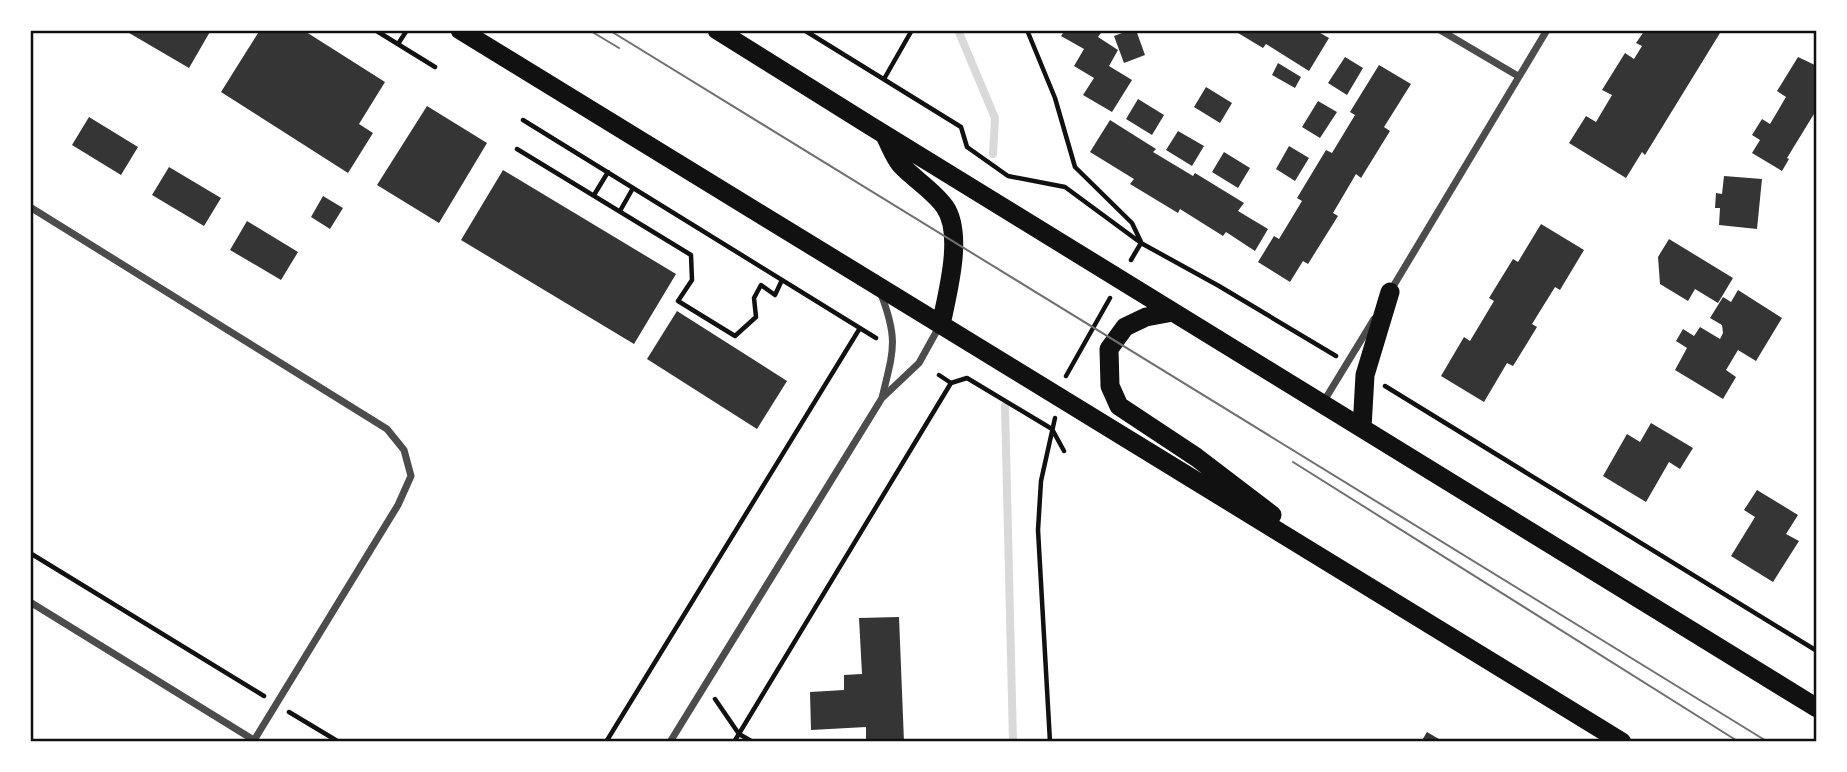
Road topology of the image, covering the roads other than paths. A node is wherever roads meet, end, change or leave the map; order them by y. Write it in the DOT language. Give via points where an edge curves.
graph roads {
  1 [pos="460,30"];
  2 [pos="717,30"];
  3 [pos="1440,30"];
  4 [pos="1547,30"];
  5 [pos="1518,76"];
  6 [pos="885,135"];
  7 [pos="30,207"];
  8 [pos="879,286"];
  9 [pos="1390,292"];
  10 [pos="1173,312"];
  11 [pos="941,325"];
  12 [pos="882,398"];
  13 [pos="1322,404"];
  14 [pos="1362,428"];
  15 [pos="1357,580"];
  16 [pos="30,602"];
  17 [pos="1817,708"];
  18 [pos="673,741"];
  19 [pos="255,742"];
  20 [pos="1622,742"];
  1 -- 8 [label="highway"];
  2 -- 6 [label="highway"];
  3 -- 5 [label="street"];
  4 -- 5 [label="street"];
  5 -- 9 [label="street"];
  6 -- 10 [label="highway"];
  6 -- 11 [label="highway" via="899,163 944,206 950,220 952,265"];
  7 -- 19 [label="street" via="387,429 404,450 411,476 398,505"];
  8 -- 11 [label="highway"];
  8 -- 12 [label="street" via="892,324 894,348"];
  9 -- 13 [label="street"];
  9 -- 14 [label="highway" via="1365,375"];
  10 -- 13 [label="highway"];
  10 -- 15 [label="highway" via="1125,327 1109,349 1110,386 1119,406 1196,457"];
  11 -- 12 [label="street" via="919,363"];
  11 -- 15 [label="highway"];
  12 -- 18 [label="street"];
  13 -- 14 [label="highway"];
  14 -- 17 [label="highway"];
  15 -- 20 [label="highway"];
  16 -- 19 [label="street"];
}
